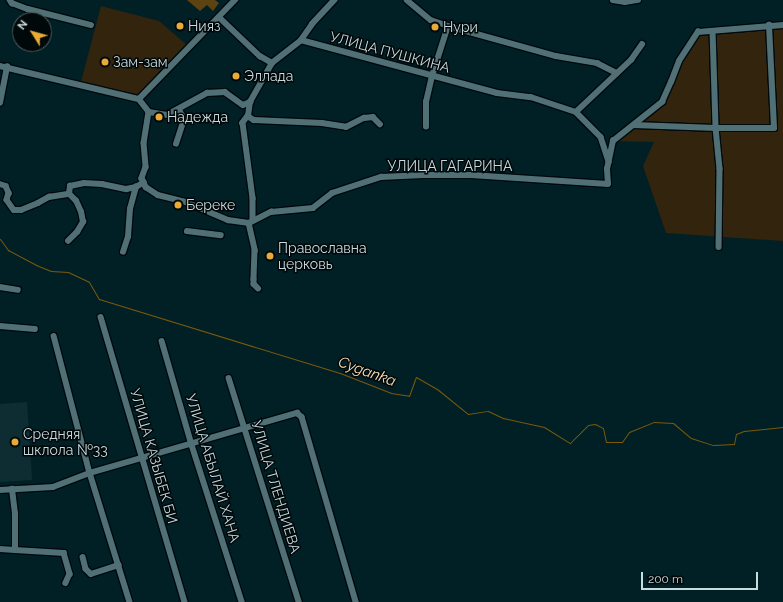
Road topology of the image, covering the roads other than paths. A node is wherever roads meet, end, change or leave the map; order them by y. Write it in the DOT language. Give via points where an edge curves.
graph roads {
  1 [pos="10,0"];
  2 [pos="235,0"];
  3 [pos="334,0"];
  4 [pos="613,0"];
  5 [pos="638,0"];
  6 [pos="410,1"];
  7 [pos="219,17"];
  8 [pos="91,25"];
  9 [pos="769,25"];
  10 [pos="783,25"];
  11 [pos="448,26"];
  12 [pos="713,31"];
  13 [pos="301,40"];
  14 [pos="642,44"];
  15 [pos="272,63"];
  16 [pos="0,66"];
  17 [pos="7,67"];
  18 [pos="617,73"];
  19 [pos="432,76"];
  20 [pos="139,99"];
  21 [pos="250,102"];
  22 [pos="0,103"];
  23 [pos="243,105"];
  24 [pos="179,110"];
  25 [pos="149,112"];
  26 [pos="576,112"];
  27 [pos="248,113"];
  28 [pos="380,124"];
  29 [pos="634,125"];
  30 [pos="426,127"];
  31 [pos="716,128"];
  32 [pos="176,144"];
  33 [pos="609,162"];
  34 [pos="144,182"];
  35 [pos="0,184"];
  36 [pos="136,187"];
  37 [pos="69,194"];
  38 [pos="251,222"];
  39 [pos="187,231"];
  40 [pos="220,235"];
  41 [pos="68,241"];
  42 [pos="719,247"];
  43 [pos="123,252"];
  44 [pos="0,287"];
  45 [pos="258,288"];
  46 [pos="18,290"];
  47 [pos="101,317"];
  48 [pos="0,326"];
  49 [pos="35,329"];
  50 [pos="54,336"];
  51 [pos="162,341"];
  52 [pos="229,378"];
  53 [pos="246,429"];
  54 [pos="192,445"];
  55 [pos="141,458"];
  56 [pos="90,473"];
  57 [pos="12,489"];
  58 [pos="0,490"];
  59 [pos="0,549"];
  60 [pos="15,550"];
  61 [pos="83,557"];
  62 [pos="119,565"];
  63 [pos="66,583"];
  64 [pos="130,602"];
  65 [pos="185,602"];
  66 [pos="242,602"];
  67 [pos="299,602"];
  68 [pos="356,602"];
  1 -- 8 [label="street" via="28,9"];
  2 -- 7 [label="street"];
  3 -- 13 [label="street"];
  4 -- 5 [label="street"];
  6 -- 11 [label="street" via="430,20"];
  7 -- 15 [label="street" via="260,56"];
  7 -- 20 [label="street"];
  9 -- 10 [label="street"];
  9 -- 12 [label="street"];
  9 -- 31 [label="street" via="774,128"];
  11 -- 18 [label="street" via="556,56 597,63"];
  11 -- 19 [label="street"];
  12 -- 29 [label="street" via="698,32 679,60 662,102"];
  12 -- 31 [label="street"];
  13 -- 15 [label="street"];
  13 -- 19 [label="street, УЛИЦА ПУШКИНА"];
  14 -- 18 [label="street" via="631,60"];
  15 -- 21 [label="street"];
  16 -- 17 [label="street"];
  17 -- 20 [label="street"];
  17 -- 22 [label="street"];
  18 -- 26 [label="street"];
  19 -- 26 [label="street, УЛИЦА ПУШКИНА" via="497,94 531,97"];
  19 -- 30 [label="street" via="426,102"];
  20 -- 25 [label="street"];
  21 -- 23 [label="street"];
  21 -- 27 [label="street"];
  23 -- 24 [label="street" via="225,92 207,93"];
  23 -- 27 [label="street"];
  24 -- 25 [label="street" via="167,115"];
  24 -- 32 [label="street" via="182,122"];
  25 -- 34 [label="street" via="144,143"];
  26 -- 33 [label="street, УЛИЦА ПУШКИНА" via="601,137"];
  27 -- 28 [label="street" via="254,120 322,123 346,127 364,118 374,118"];
  27 -- 38 [label="street" via="243,123 253,198"];
  29 -- 31 [label="street"];
  29 -- 33 [label="street" via="613,141"];
  31 -- 42 [label="street" via="720,169"];
  33 -- 38 [label="street, УЛИЦА ГАГАРИНА" via="608,184 471,176 423,175 381,178 332,193 312,208 271,212"];
  34 -- 36 [label="street"];
  34 -- 38 [label="street" via="146,187 158,195 186,202 228,220"];
  35 -- 37 [label="street" via="6,186 9,193 7,200 14,210 49,197"];
  36 -- 37 [label="street" via="126,189 102,184 84,184 70,186"];
  36 -- 43 [label="street"];
  37 -- 41 [label="street" via="76,201 83,222"];
  38 -- 45 [label="street" via="255,250 254,284"];
  39 -- 40 [label="street"];
  44 -- 46 [label="street"];
  47 -- 55 [label="street, УЛИЦА КАЗЫБЕК БИ"];
  48 -- 49 [label="street"];
  50 -- 56 [label="street"];
  51 -- 54 [label="street, УЛИЦА АБЫЛАЙ ХАНА"];
  52 -- 53 [label="street, УЛИЦА ТЛЕНДИЕВА"];
  53 -- 54 [label="street"];
  53 -- 67 [label="street, УЛИЦА ТЛЕНДИЕВА"];
  53 -- 68 [label="street" via="297,413 302,417"];
  54 -- 55 [label="street"];
  54 -- 66 [label="street, УЛИЦА АБЫЛАЙ ХАНА"];
  55 -- 56 [label="street"];
  55 -- 65 [label="street, УЛИЦА КАЗЫБЕК БИ"];
  56 -- 57 [label="street" via="53,487"];
  56 -- 62 [label="street"];
  57 -- 58 [label="street"];
  57 -- 60 [label="street"];
  59 -- 60 [label="street"];
  60 -- 63 [label="street" via="64,553 70,574"];
  61 -- 62 [label="street" via="86,569 91,574"];
  62 -- 64 [label="street"];
}
